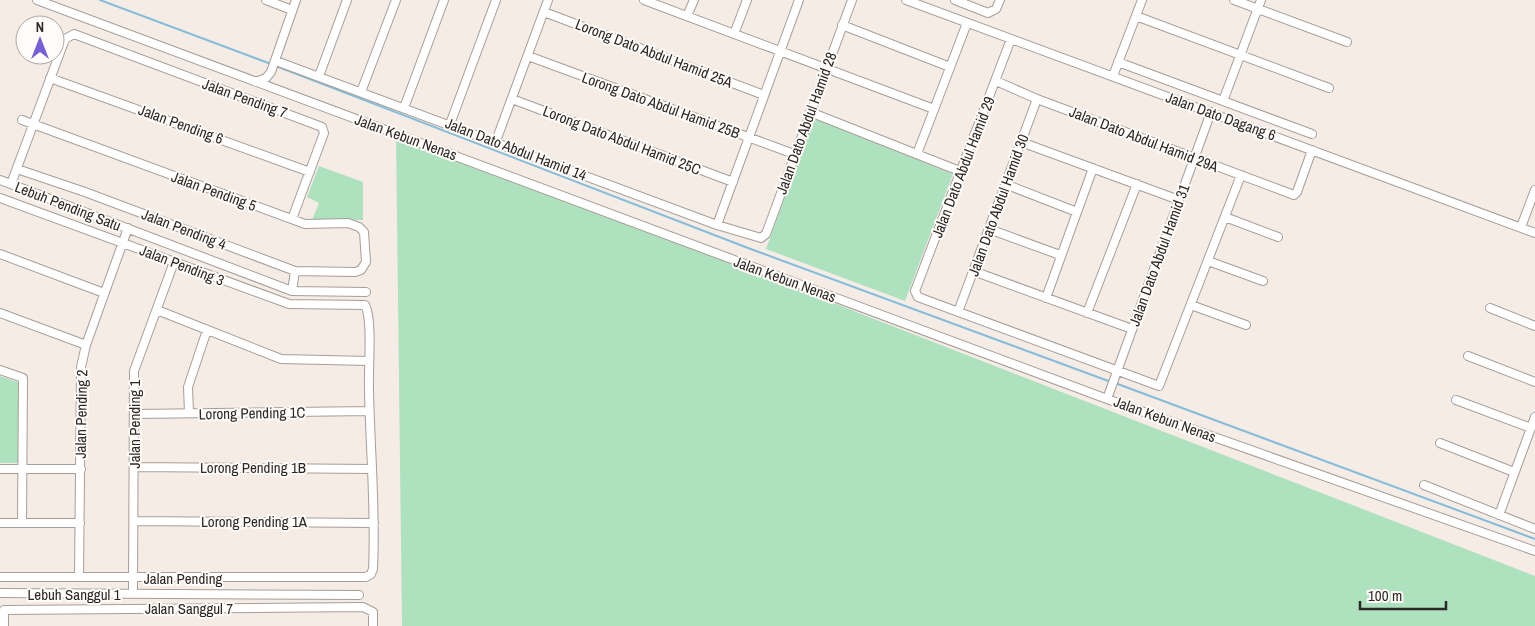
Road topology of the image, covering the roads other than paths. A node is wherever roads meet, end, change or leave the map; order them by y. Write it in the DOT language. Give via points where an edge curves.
graph roads {
  1 [pos="37,0"];
  2 [pos="266,0"];
  3 [pos="296,0"];
  4 [pos="347,0"];
  5 [pos="396,0"];
  6 [pos="444,0"];
  7 [pos="496,0"];
  8 [pos="548,0"];
  9 [pos="644,0"];
  10 [pos="694,0"];
  11 [pos="746,0"];
  12 [pos="799,0"];
  13 [pos="852,0"];
  14 [pos="906,0"];
  15 [pos="955,0"];
  16 [pos="1000,0"];
  17 [pos="1142,0"];
  18 [pos="1234,0"];
  19 [pos="1261,0"];
  20 [pos="1258,9"];
  21 [pos="292,10"];
  22 [pos="544,12"];
  23 [pos="688,16"];
  24 [pos="1136,16"];
  25 [pos="967,23"];
  26 [pos="842,25"];
  27 [pos="734,34"];
  28 [pos="1011,39"];
  29 [pos="1347,42"];
  30 [pos="780,52"];
  31 [pos="1241,54"];
  32 [pos="528,56"];
  33 [pos="276,61"];
  34 [pos="1118,62"];
  35 [pos="950,68"];
  36 [pos="826,69"];
  37 [pos="319,76"];
  38 [pos="1113,76"];
  39 [pos="50,78"];
  40 [pos="996,81"];
  41 [pos="256,82"];
  42 [pos="1329,88"];
  43 [pos="361,92"];
  44 [pos="764,95"];
  45 [pos="512,99"];
  46 [pos="1037,99"];
  47 [pos="1223,101"];
  48 [pos="404,108"];
  49 [pos="934,109"];
  50 [pos="810,112"];
  51 [pos="1212,112"];
  52 [pos="22,120"];
  53 [pos="33,124"];
  54 [pos="450,124"];
  55 [pos="1312,134"];
  56 [pos="749,137"];
  57 [pos="496,141"];
  58 [pos="1021,142"];
  59 [pos="1312,150"];
  60 [pos="794,154"];
  61 [pos="917,154"];
  62 [pos="1195,158"];
  63 [pos="17,168"];
  64 [pos="1093,168"];
  65 [pos="310,172"];
  66 [pos="962,172"];
  67 [pos="1241,175"];
  68 [pos="0,180"];
  69 [pos="733,182"];
  70 [pos="11,184"];
  71 [pos="1005,184"];
  72 [pos="1137,184"];
  73 [pos="1535,190"];
  74 [pos="0,198"];
  75 [pos="1179,200"];
  76 [pos="1077,212"];
  77 [pos="1526,214"];
  78 [pos="1225,217"];
  79 [pos="1535,217"];
  80 [pos="292,220"];
  81 [pos="717,225"];
  82 [pos="1521,227"];
  83 [pos="128,228"];
  84 [pos="989,229"];
  85 [pos="1535,233"];
  86 [pos="1278,237"];
  87 [pos="755,238"];
  88 [pos="123,242"];
  89 [pos="0,254"];
  90 [pos="1060,256"];
  91 [pos="1208,261"];
  92 [pos="174,262"];
  93 [pos="973,271"];
  94 [pos="295,272"];
  95 [pos="355,272"];
  96 [pos="1262,281"];
  97 [pos="292,290"];
  98 [pos="366,292"];
  99 [pos="104,293"];
  100 [pos="1046,298"];
  101 [pos="1191,305"];
  102 [pos="1490,308"];
  103 [pos="157,310"];
  104 [pos="958,312"];
  105 [pos="0,313"];
  106 [pos="1088,313"];
  107 [pos="1246,325"];
  108 [pos="1535,326"];
  109 [pos="1132,329"];
  110 [pos="207,330"];
  111 [pos="86,345"];
  112 [pos="1468,356"];
  113 [pos="369,361"];
  114 [pos="0,370"];
  115 [pos="1117,371"];
  116 [pos="1535,382"];
  117 [pos="1107,399"];
  118 [pos="1456,400"];
  119 [pos="369,411"];
  120 [pos="189,413"];
  121 [pos="134,414"];
  122 [pos="1535,417"];
  123 [pos="1531,428"];
  124 [pos="1440,443"];
  125 [pos="134,468"];
  126 [pos="0,469"];
  127 [pos="23,469"];
  128 [pos="81,469"];
  129 [pos="372,469"];
  130 [pos="1514,472"];
  131 [pos="1424,485"];
  132 [pos="1499,515"];
  133 [pos="134,521"];
  134 [pos="0,523"];
  135 [pos="22,523"];
  136 [pos="80,523"];
  137 [pos="374,523"];
  138 [pos="1535,529"];
  139 [pos="1535,552"];
  140 [pos="0,577"];
  141 [pos="79,577"];
  142 [pos="134,578"];
  143 [pos="0,593"];
  144 [pos="134,594"];
  145 [pos="359,595"];
  146 [pos="4,626"];
  147 [pos="373,626"];
  1 -- 41 [label="street, Jalan Kebun Nenas"];
  2 -- 21 [label="street"];
  3 -- 21 [label="street"];
  4 -- 37 [label="street"];
  5 -- 43 [label="street"];
  6 -- 48 [label="street"];
  7 -- 54 [label="street"];
  8 -- 22 [label="street"];
  9 -- 23 [label="street"];
  10 -- 23 [label="street"];
  11 -- 27 [label="street"];
  12 -- 30 [label="street"];
  13 -- 26 [label="street, Jalan Dato Abdul Hamid 28"];
  14 -- 25 [label="street, Jalan Dato Dagang 6"];
  15 -- 16 [label="street" via="988,13 996,9"];
  17 -- 24 [label="street"];
  18 -- 20 [label="street"];
  19 -- 20 [label="street"];
  20 -- 29 [label="street"];
  20 -- 31 [label="street"];
  21 -- 33 [label="street"];
  22 -- 32 [label="street"];
  22 -- 44 [label="street, Lorong Dato Abdul Hamid 25A"];
  23 -- 27 [label="street"];
  24 -- 31 [label="street"];
  24 -- 34 [label="street"];
  25 -- 28 [label="street, Jalan Dato Dagang 6"];
  25 -- 35 [label="street"];
  26 -- 35 [label="street"];
  26 -- 36 [label="street, Jalan Dato Abdul Hamid 28"];
  27 -- 30 [label="street"];
  28 -- 38 [label="street, Jalan Dato Dagang 6"];
  28 -- 40 [label="street, Jalan Dato Abdul Hamid 29"];
  30 -- 36 [label="street"];
  30 -- 44 [label="street"];
  31 -- 42 [label="street"];
  31 -- 47 [label="street"];
  32 -- 45 [label="street"];
  32 -- 56 [label="street, Lorong Dato Abdul Hamid 25B"];
  33 -- 37 [label="street, Jalan Dato Abdul Hamid 14"];
  33 -- 41 [label="street" via="269,76"];
  34 -- 38 [label="street"];
  34 -- 47 [label="street"];
  35 -- 49 [label="street"];
  36 -- 49 [label="street"];
  36 -- 50 [label="street, Jalan Dato Abdul Hamid 28"];
  37 -- 43 [label="street, Jalan Dato Abdul Hamid 14"];
  38 -- 51 [label="street, Jalan Dato Dagang 6"];
  39 -- 53 [label="street"];
  39 -- 65 [label="street, Jalan Pending 6"];
  39 -- 65 [label="street, Jalan Pending 7" via="64,39 74,34 322,127 324,132"];
  40 -- 46 [label="street, Jalan Dato Abdul Hamid 29A"];
  40 -- 66 [label="street, Jalan Dato Abdul Hamid 29"];
  41 -- 117 [label="street, Jalan Kebun Nenas"];
  43 -- 48 [label="street, Jalan Dato Abdul Hamid 14"];
  44 -- 56 [label="street"];
  45 -- 57 [label="street"];
  45 -- 69 [label="street, Lorong Dato Abdul Hamid 25C"];
  46 -- 58 [label="street, Jalan Dato Abdul Hamid 30"];
  46 -- 62 [label="street, Jalan Dato Abdul Hamid 29A"];
  47 -- 55 [label="street"];
  48 -- 54 [label="street, Jalan Dato Abdul Hamid 14"];
  49 -- 61 [label="street"];
  50 -- 60 [label="street, Jalan Dato Abdul Hamid 28"];
  50 -- 61 [label="street"];
  51 -- 59 [label="street, Jalan Dato Dagang 6"];
  51 -- 62 [label="street, Jalan Dato Abdul Hamid 31"];
  52 -- 53 [label="street, Jalan Pending 5"];
  53 -- 63 [label="street"];
  53 -- 80 [label="street, Jalan Pending 5"];
  54 -- 57 [label="street, Jalan Dato Abdul Hamid 14"];
  56 -- 60 [label="street, Lorong Dato Abdul Hamid 25B"];
  56 -- 69 [label="street"];
  57 -- 81 [label="street, Jalan Dato Abdul Hamid 14"];
  58 -- 64 [label="street"];
  58 -- 71 [label="street, Jalan Dato Abdul Hamid 30"];
  59 -- 67 [label="street, Jalan Dato Abdul Hamid 29A" via="1294,195"];
  59 -- 82 [label="street, Jalan Dato Dagang 6"];
  60 -- 87 [label="street, Jalan Dato Abdul Hamid 28" via="766,234"];
  61 -- 66 [label="street"];
  62 -- 67 [label="street, Jalan Dato Abdul Hamid 29A"];
  62 -- 75 [label="street, Jalan Dato Abdul Hamid 31"];
  63 -- 70 [label="street"];
  63 -- 94 [label="street, Jalan Pending 4"];
  64 -- 72 [label="street"];
  64 -- 76 [label="street"];
  65 -- 80 [label="street, Jalan Pending 7"];
  66 -- 104 [label="street, Jalan Dato Abdul Hamid 29" via="916,294"];
  67 -- 78 [label="street"];
  68 -- 70 [label="street, Lebuh Pending Satu"];
  69 -- 81 [label="street"];
  70 -- 83 [label="street, Lebuh Pending Satu"];
  71 -- 76 [label="street"];
  71 -- 84 [label="street, Jalan Dato Abdul Hamid 30"];
  72 -- 75 [label="street"];
  72 -- 106 [label="street"];
  73 -- 77 [label="street"];
  74 -- 88 [label="street, Jalan Pending 3"];
  75 -- 109 [label="street, Jalan Dato Abdul Hamid 31"];
  76 -- 90 [label="street"];
  77 -- 79 [label="street"];
  77 -- 82 [label="street"];
  78 -- 86 [label="street"];
  78 -- 91 [label="street"];
  80 -- 95 [label="street, Jalan Pending 5" via="305,224 348,223 359,227 364,232 366,262 361,270"];
  81 -- 87 [label="street, Jalan Dato Abdul Hamid 14"];
  82 -- 85 [label="street, Jalan Dato Dagang 6"];
  83 -- 88 [label="street, Jalan Pending 2"];
  83 -- 97 [label="street, Lebuh Pending Satu"];
  84 -- 90 [label="street"];
  84 -- 93 [label="street, Jalan Dato Abdul Hamid 30"];
  88 -- 92 [label="street, Jalan Pending 3"];
  88 -- 99 [label="street, Jalan Pending 2"];
  89 -- 99 [label="street"];
  90 -- 100 [label="street"];
  91 -- 96 [label="street"];
  91 -- 101 [label="street"];
  92 -- 103 [label="street, Jalan Pending 1"];
  92 -- 113 [label="street, Jalan Pending 3" via="289,304 362,304 367,308"];
  93 -- 100 [label="street"];
  93 -- 104 [label="street, Jalan Dato Abdul Hamid 30"];
  94 -- 95 [label="street, Jalan Pending 4"];
  94 -- 97 [label="street"];
  97 -- 98 [label="street, Lebuh Pending Satu"];
  99 -- 111 [label="street, Jalan Pending 2"];
  100 -- 106 [label="street"];
  101 -- 107 [label="street"];
  101 -- 115 [label="street" via="1159,386"];
  102 -- 108 [label="street"];
  103 -- 110 [label="street"];
  103 -- 121 [label="street, Jalan Pending 1" via="134,371"];
  104 -- 115 [label="street"];
  105 -- 111 [label="street"];
  106 -- 109 [label="street"];
  109 -- 115 [label="street, Jalan Dato Abdul Hamid 31"];
  110 -- 113 [label="street" via="281,359"];
  110 -- 120 [label="street" via="188,387"];
  111 -- 128 [label="street, Jalan Pending 2" via="81,367"];
  112 -- 116 [label="street"];
  113 -- 119 [label="street"];
  114 -- 127 [label="street" via="23,378"];
  115 -- 117 [label="street, Jalan Dato Abdul Hamid 31"];
  117 -- 139 [label="street, Jalan Kebun Nenas"];
  118 -- 123 [label="street"];
  119 -- 120 [label="street, Lorong Pending 1C"];
  119 -- 129 [label="street"];
  120 -- 121 [label="street, Lorong Pending 1C"];
  121 -- 125 [label="street, Jalan Pending 1"];
  122 -- 123 [label="street"];
  123 -- 130 [label="street"];
  124 -- 130 [label="street"];
  125 -- 129 [label="street, Lorong Pending 1B"];
  125 -- 133 [label="street, Jalan Pending 1"];
  126 -- 127 [label="street"];
  127 -- 128 [label="street"];
  127 -- 135 [label="street"];
  128 -- 136 [label="street, Jalan Pending 2"];
  129 -- 137 [label="street"];
  130 -- 132 [label="street"];
  131 -- 132 [label="street"];
  132 -- 138 [label="street"];
  133 -- 137 [label="street, Lorong Pending 1A"];
  133 -- 142 [label="street, Jalan Pending 1"];
  134 -- 135 [label="street"];
  135 -- 136 [label="street"];
  136 -- 141 [label="street, Jalan Pending 2"];
  137 -- 142 [label="street, Jalan Pending" via="373,569 366,577"];
  140 -- 141 [label="street, Jalan Pending"];
  141 -- 142 [label="street, Jalan Pending"];
  142 -- 144 [label="street, Jalan Pending 1"];
  143 -- 144 [label="street, Lebuh Sanggul 1"];
  144 -- 145 [label="street, Lebuh Sanggul 1"];
  146 -- 147 [label="street, Jalan Sanggul 7" via="4,610 363,607 373,612"];
}
